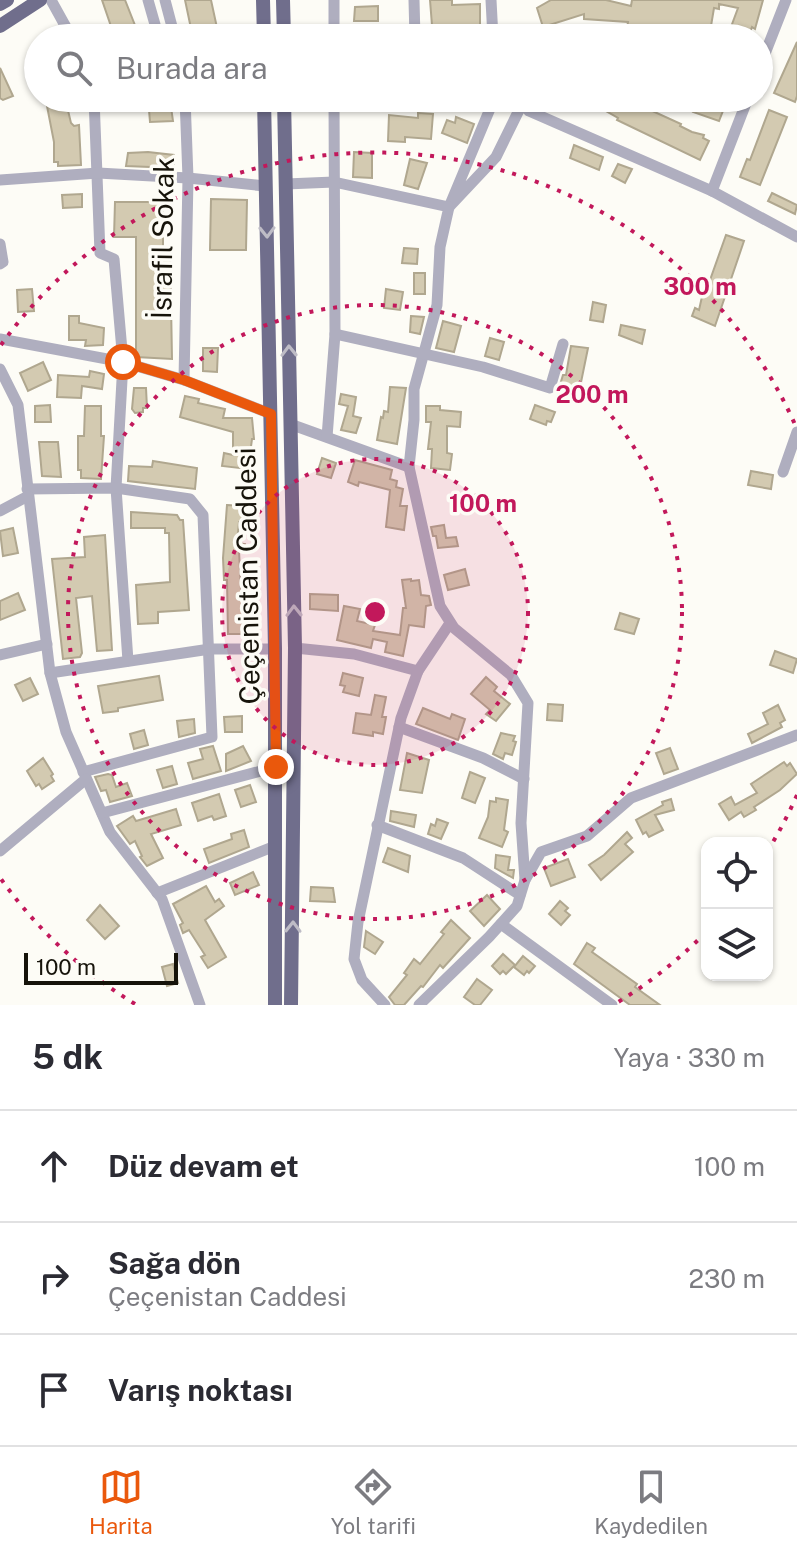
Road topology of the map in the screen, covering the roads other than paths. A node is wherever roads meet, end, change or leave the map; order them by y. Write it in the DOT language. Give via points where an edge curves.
graph roads {
  1 [pos="7,0"];
  2 [pos="40,0"];
  3 [pos="51,0"];
  4 [pos="148,0"];
  5 [pos="165,0"];
  6 [pos="263,0"];
  7 [pos="283,0"];
  8 [pos="334,0"];
  9 [pos="414,0"];
  10 [pos="491,0"];
  11 [pos="786,0"];
  12 [pos="0,4"];
  13 [pos="64,24"];
  14 [pos="155,24"];
  15 [pos="171,24"];
  16 [pos="264,24"];
  17 [pos="284,24"];
  18 [pos="334,24"];
  19 [pos="415,24"];
  20 [pos="492,24"];
  21 [pos="0,26"];
  22 [pos="773,33"];
  23 [pos="95,112"];
  24 [pos="186,112"];
  25 [pos="264,112"];
  26 [pos="284,112"];
  27 [pos="334,112"];
  28 [pos="491,112"];
  29 [pos="514,112"];
  30 [pos="531,112"];
  31 [pos="743,112"];
  32 [pos="98,173"];
  33 [pos="188,178"];
  34 [pos="0,180"];
  35 [pos="334,182"];
  36 [pos="286,184"];
  37 [pos="265,186"];
  38 [pos="712,191"];
  39 [pos="449,207"];
  40 [pos="797,237"];
  41 [pos="0,244"];
  42 [pos="0,264"];
  43 [pos="335,334"];
  44 [pos="0,339"];
  45 [pos="563,344"];
  46 [pos="424,354"];
  47 [pos="123,362"];
  48 [pos="0,369"];
  49 [pos="184,380"];
  50 [pos="271,414"];
  51 [pos="290,424"];
  52 [pos="797,432"];
  53 [pos="327,437"];
  54 [pos="409,467"];
  55 [pos="783,472"];
  56 [pos="116,488"];
  57 [pos="28,492"];
  58 [pos="0,511"];
  59 [pos="450,623"];
  60 [pos="47,644"];
  61 [pos="295,648"];
  62 [pos="210,649"];
  63 [pos="275,649"];
  64 [pos="0,655"];
  65 [pos="128,661"];
  66 [pos="418,671"];
  67 [pos="50,673"];
  68 [pos="399,727"];
  69 [pos="794,739"];
  70 [pos="276,767"];
  71 [pos="85,775"];
  72 [pos="524,779"];
  73 [pos="102,813"];
  74 [pos="377,825"];
  75 [pos="275,846"];
  76 [pos="0,851"];
  77 [pos="525,880"];
  78 [pos="157,893"];
  79 [pos="520,895"];
  80 [pos="501,924"];
  81 [pos="598,994"];
  82 [pos="200,1005"];
  83 [pos="275,1005"];
  84 [pos="291,1005"];
  85 [pos="385,1005"];
  86 [pos="419,1005"];
  87 [pos="588,1005"];
  88 [pos="612,1005"];
  1 -- 12 [label="main road"];
  2 -- 21 [label="main road"];
  3 -- 13 [label="street"];
  4 -- 14 [label="street"];
  5 -- 15 [label="street"];
  6 -- 16 [label="main road"];
  7 -- 17 [label="main road"];
  8 -- 18 [label="street"];
  9 -- 19 [label="street"];
  10 -- 20 [label="street"];
  11 -- 22 [label="street"];
  23 -- 32 [label="street"];
  24 -- 33 [label="street, İsrafil Sokak"];
  25 -- 37 [label="main road, Çeçenistan Caddesi"];
  26 -- 36 [label="main road, Çeçenistan Caddesi"];
  27 -- 35 [label="street"];
  28 -- 39 [label="street"];
  29 -- 39 [label="street" via="496,157"];
  30 -- 38 [label="street"];
  31 -- 38 [label="street"];
  32 -- 33 [label="street"];
  32 -- 34 [label="street"];
  32 -- 47 [label="street" via="100,253 114,259"];
  33 -- 37 [label="street"];
  33 -- 49 [label="street, İsrafil Sokak"];
  35 -- 36 [label="street"];
  35 -- 39 [label="street"];
  35 -- 43 [label="street"];
  51 -- 36 [label="main road, Çeçenistan Caddesi, one-way"];
  37 -- 50 [label="main road, Çeçenistan Caddesi, one-way"];
  38 -- 40 [label="street"];
  39 -- 46 [label="street" via="440,247 437,305"];
  41 -- 42 [label="street"];
  43 -- 46 [label="street"];
  43 -- 53 [label="street"];
  44 -- 47 [label="street"];
  45 -- 46 [label="street" via="550,388"];
  46 -- 54 [label="street" via="414,389"];
  47 -- 49 [label="street"];
  47 -- 56 [label="street"];
  48 -- 57 [label="street" via="18,405"];
  49 -- 50 [label="street"];
  50 -- 63 [label="main road, Çeçenistan Caddesi"];
  51 -- 53 [label="street"];
  61 -- 51 [label="main road, Çeçenistan Caddesi, one-way"];
  52 -- 55 [label="street"];
  53 -- 54 [label="street"];
  54 -- 59 [label="street" via="440,606"];
  56 -- 57 [label="street"];
  56 -- 62 [label="street" via="190,499 203,515"];
  56 -- 65 [label="street"];
  57 -- 58 [label="street"];
  57 -- 60 [label="street"];
  59 -- 66 [label="street"];
  59 -- 72 [label="street" via="511,675 528,703"];
  60 -- 64 [label="street"];
  60 -- 67 [label="street"];
  61 -- 66 [label="street" via="354,654"];
  84 -- 61 [label="main road, Çeçenistan Caddesi, one-way"];
  62 -- 63 [label="street"];
  62 -- 65 [label="street"];
  62 -- 71 [label="street" via="212,737"];
  63 -- 70 [label="main road, Çeçenistan Caddesi"];
  65 -- 67 [label="street"];
  66 -- 68 [label="street"];
  67 -- 71 [label="street" via="66,732"];
  68 -- 72 [label="street"];
  68 -- 74 [label="street"];
  69 -- 77 [label="street" via="631,798 587,836 541,852"];
  70 -- 73 [label="street"];
  70 -- 75 [label="main road, Çeçenistan Caddesi"];
  71 -- 73 [label="street"];
  71 -- 76 [label="street"];
  72 -- 77 [label="street"];
  73 -- 78 [label="street" via="110,832"];
  74 -- 79 [label="street" via="463,858"];
  74 -- 85 [label="street" via="354,959 362,980"];
  75 -- 78 [label="street"];
  75 -- 83 [label="main road, Çeçenistan Caddesi"];
  77 -- 79 [label="street"];
  78 -- 82 [label="street"];
  79 -- 80 [label="street"];
  80 -- 81 [label="street"];
  80 -- 86 [label="street"];
  81 -- 87 [label="street"];
  81 -- 88 [label="street"];
}
